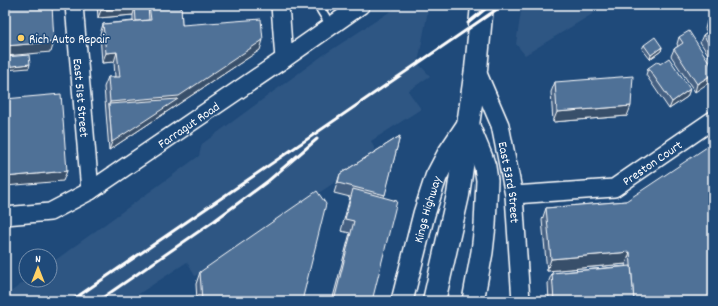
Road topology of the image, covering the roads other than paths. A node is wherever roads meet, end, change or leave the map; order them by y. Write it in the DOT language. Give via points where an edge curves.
graph roads {
  1 [pos="74,5"];
  2 [pos="280,5"];
  3 [pos="318,5"];
  4 [pos="361,5"];
  5 [pos="482,5"];
  6 [pos="331,26"];
  7 [pos="284,59"];
  8 [pos="476,70"];
  9 [pos="713,120"];
  10 [pos="468,124"];
  11 [pos="90,191"];
  12 [pos="514,195"];
  13 [pos="5,216"];
  14 [pos="402,301"];
  15 [pos="434,301"];
  16 [pos="473,301"];
  17 [pos="521,301"];
  1 -- 11 [label="street, East 51st Street"];
  2 -- 7 [label="street"];
  3 -- 6 [label="lane"];
  4 -- 6 [label="street, Farragut Road"];
  5 -- 8 [label="main road, Kings Highway"];
  6 -- 7 [label="street, Farragut Road"];
  7 -- 11 [label="street, Farragut Road"];
  8 -- 10 [label="main road, Kings Highway"];
  8 -- 12 [label="street, East 53rd Street" via="500,125"];
  9 -- 12 [label="street, Preston Court" via="614,188"];
  10 -- 14 [label="street, Kings Highway" via="436,177"];
  10 -- 15 [label="main road, Kings Highway" via="458,195"];
  10 -- 16 [label="street" via="482,158 487,180 482,252"];
  11 -- 13 [label="street, Farragut Road" via="50,212"];
  12 -- 17 [label="street, East 53rd Street"];
}
